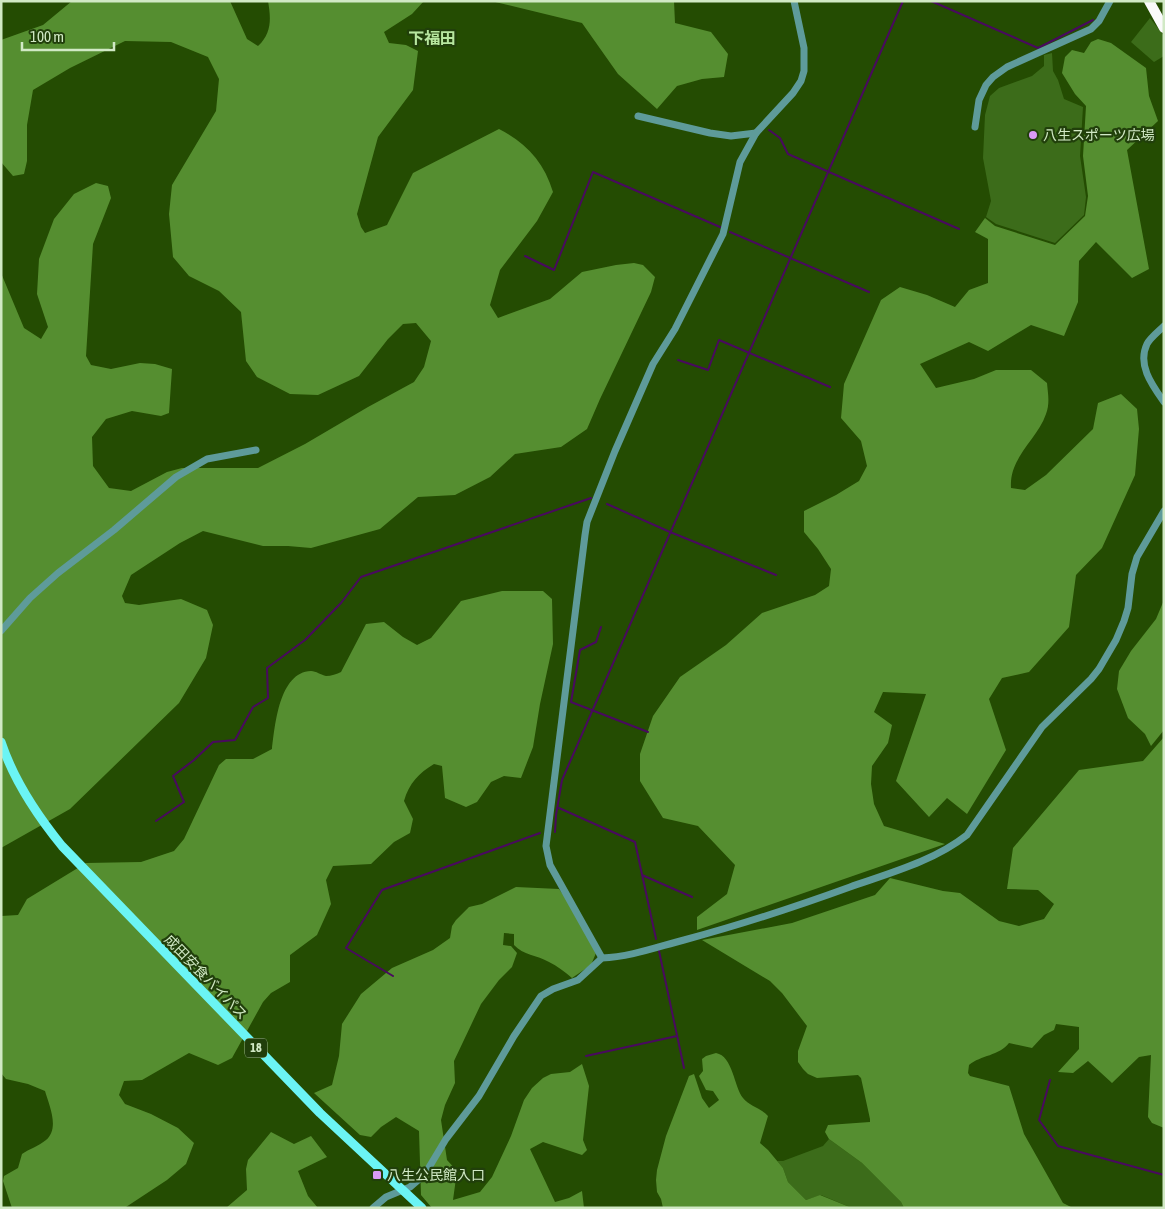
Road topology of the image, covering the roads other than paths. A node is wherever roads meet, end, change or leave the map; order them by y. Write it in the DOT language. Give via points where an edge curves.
graph roads {
  1 [pos="794,1"];
  2 [pos="1110,1"];
  3 [pos="1149,1"];
  4 [pos="1164,28"];
  5 [pos="638,116"];
  6 [pos="975,127"];
  7 [pos="756,133"];
  8 [pos="1164,326"];
  9 [pos="1164,402"];
  10 [pos="256,450"];
  11 [pos="1164,512"];
  12 [pos="1,631"];
  13 [pos="1,742"];
  14 [pos="602,958"];
  15 [pos="402,1189"];
  16 [pos="373,1208"];
  17 [pos="422,1208"];
  1 -- 7 [label="street" via="804,48 804,71 793,93"];
  2 -- 6 [label="street" via="1099,21 1090,29 1007,67 993,77 982,91"];
  3 -- 4 [label="highway"];
  5 -- 7 [label="street" via="710,133 731,136"];
  7 -- 14 [label="street" via="740,162 723,234 675,329 653,364 584,534 546,846 550,865"];
  8 -- 9 [label="street" via="1148,343 1144,356 1146,373"];
  10 -- 12 [label="street" via="207,459 188,468 58,573"];
  11 -- 14 [label="street" via="1137,558 1124,621 1099,669 1042,727 968,835 930,857 816,899 708,934 632,954"];
  13 -- 15 [label="main road, 成田安食バイパス / 18" via="24,792 56,839 314,1107"];
  14 -- 15 [label="street" via="578,980 541,996 479,1096 424,1174 410,1188"];
  15 -- 16 [label="street" via="379,1201"];
  15 -- 17 [label="main road, 成田安食バイパス / 18"];
}
